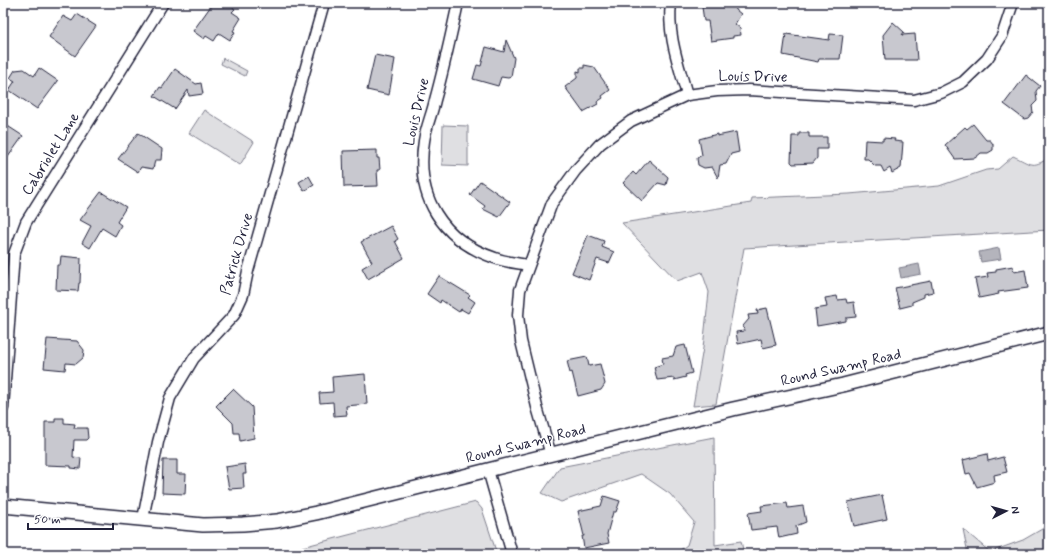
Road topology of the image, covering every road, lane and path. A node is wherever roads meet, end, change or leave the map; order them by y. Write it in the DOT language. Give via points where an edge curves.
graph roads {
  1 [pos="163,3"];
  2 [pos="324,3"];
  3 [pos="458,3"];
  4 [pos="671,3"];
  5 [pos="1013,3"];
  6 [pos="687,95"];
  7 [pos="528,265"];
  8 [pos="1049,333"];
  9 [pos="4,368"];
  10 [pos="3,408"];
  11 [pos="551,455"];
  12 [pos="488,470"];
  13 [pos="3,506"];
  14 [pos="143,519"];
  15 [pos="512,554"];
  1 -- 9 [label="street, Cabriolet Lane" via="26,222 14,254"];
  2 -- 14 [label="street, Patrick Drive" via="243,295 234,315 194,358 170,398 158,442"];
  3 -- 7 [label="street, Louis Drive" via="424,141 422,169 426,193 436,216 471,248 496,258"];
  4 -- 6 [label="street" via="672,41"];
  5 -- 6 [label="street, Louis Drive" via="1002,36 987,60 963,82 941,93 914,100 749,90"];
  6 -- 7 [label="street, Louis Drive" via="630,121 600,144 576,170 552,203"];
  7 -- 11 [label="street, Louis Drive" via="520,290 518,315 521,341"];
  8 -- 11 [label="street, Round Swamp Road"];
  9 -- 10 [label="street, Cabriolet Lane"];
  11 -- 12 [label="street, Round Swamp Road"];
  12 -- 14 [label="street, Round Swamp Road" via="277,521 203,525"];
  12 -- 15 [label="street"];
  13 -- 14 [label="street, Round Swamp Road"];
}
